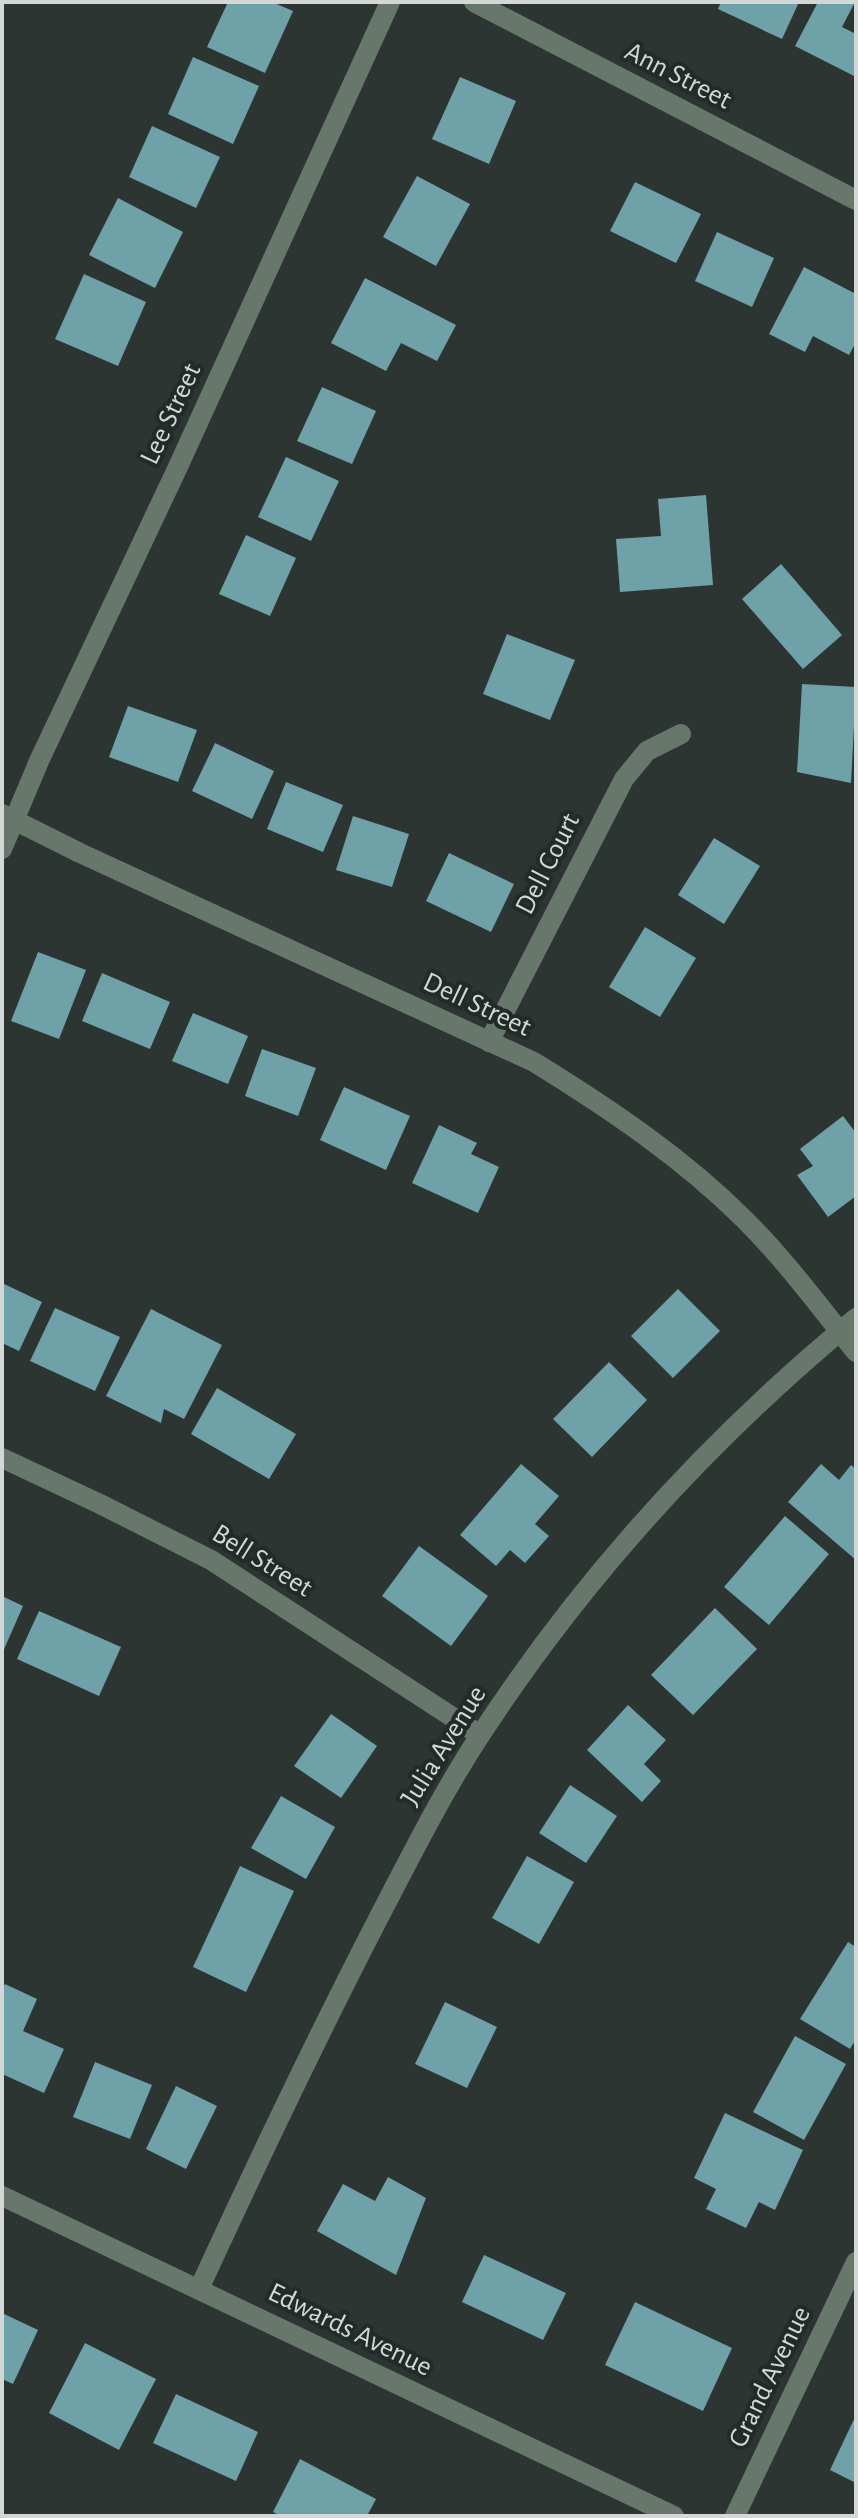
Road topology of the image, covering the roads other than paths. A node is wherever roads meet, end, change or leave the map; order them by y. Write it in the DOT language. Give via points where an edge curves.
graph roads {
  1 [pos="390,2"];
  2 [pos="474,2"];
  3 [pos="856,200"];
  4 [pos="681,734"];
  5 [pos="8,817"];
  6 [pos="2,849"];
  7 [pos="489,1042"];
  8 [pos="856,1318"];
  9 [pos="840,1332"];
  10 [pos="856,1352"];
  11 [pos="2,1458"];
  12 [pos="480,1735"];
  13 [pos="2,2196"];
  14 [pos="856,2262"];
  15 [pos="199,2289"];
  16 [pos="674,2516"];
  17 [pos="735,2516"];
  1 -- 5 [label="street, Lee Street" via="177,469"];
  2 -- 3 [label="street, Ann Street"];
  4 -- 7 [label="street, Dell Court" via="647,751 624,779"];
  5 -- 6 [label="street, Lee Street"];
  5 -- 7 [label="street, Dell Street"];
  7 -- 9 [label="street, Dell Street" via="590,1097 690,1170 746,1221"];
  8 -- 9 [label="street, Julia Avenue"];
  9 -- 10 [label="street, Dell Street"];
  9 -- 12 [label="street, Julia Avenue" via="735,1424 641,1522 555,1627"];
  11 -- 12 [label="street, Bell Street" via="211,1560"];
  12 -- 15 [label="street, Julia Avenue" via="344,1984"];
  13 -- 15 [label="street, Edwards Avenue"];
  14 -- 17 [label="street, Grand Avenue"];
  15 -- 16 [label="street, Edwards Avenue"];
}
